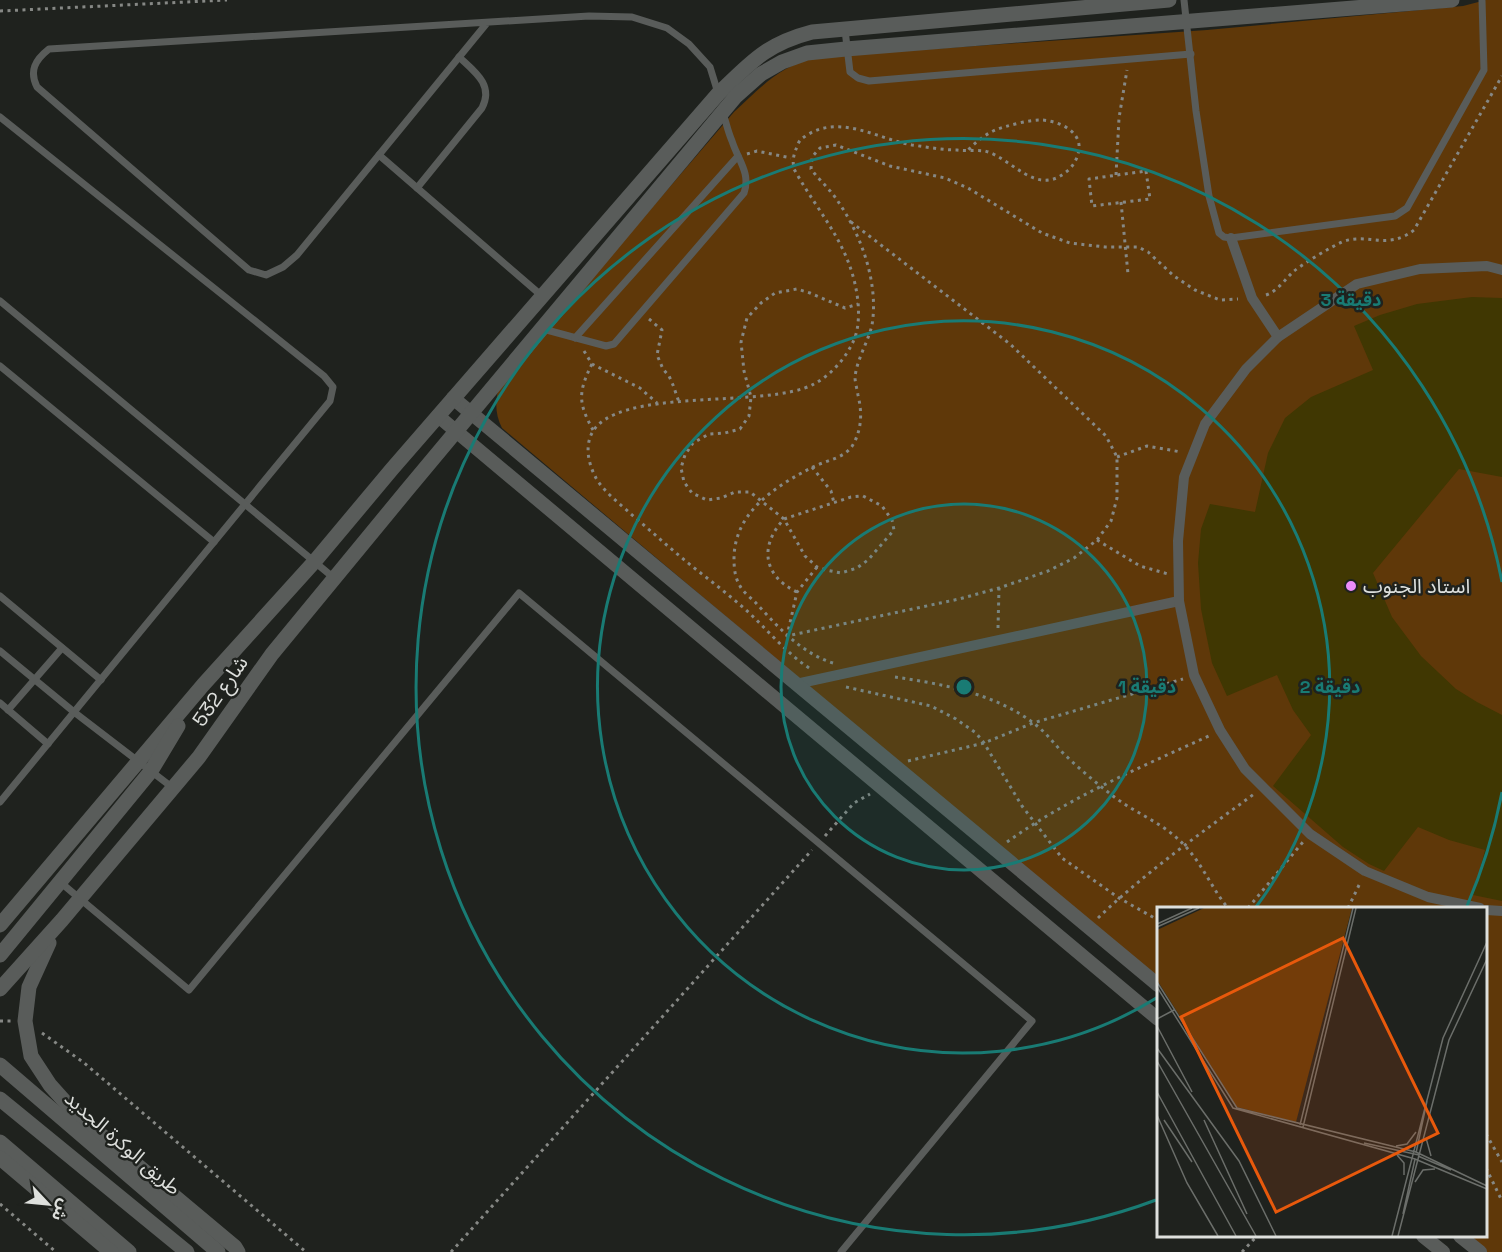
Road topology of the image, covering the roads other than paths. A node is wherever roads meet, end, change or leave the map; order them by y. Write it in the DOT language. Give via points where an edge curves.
graph roads {
  1 [pos="1169,0"];
  2 [pos="1184,0"];
  3 [pos="1452,0"];
  4 [pos="1482,0"];
  5 [pos="1188,22"];
  6 [pos="487,23"];
  7 [pos="845,29"];
  8 [pos="846,49"];
  9 [pos="1191,54"];
  10 [pos="459,57"];
  11 [pos="718,94"];
  12 [pos="723,112"];
  13 [pos="0,117"];
  14 [pos="379,155"];
  15 [pos="738,156"];
  16 [pos="417,188"];
  17 [pos="1231,238"];
  18 [pos="1502,270"];
  19 [pos="542,296"];
  20 [pos="0,301"];
  21 [pos="543,329"];
  22 [pos="1278,337"];
  23 [pos="575,338"];
  24 [pos="0,366"];
  25 [pos="453,398"];
  26 [pos="471,414"];
  27 [pos="438,416"];
  28 [pos="457,430"];
  29 [pos="245,504"];
  30 [pos="214,542"];
  31 [pos="315,561"];
  32 [pos="334,578"];
  33 [pos="0,596"];
  34 [pos="1179,602"];
  35 [pos="244,639"];
  36 [pos="62,648"];
  37 [pos="0,651"];
  38 [pos="34,679"];
  39 [pos="101,680"];
  40 [pos="796,684"];
  41 [pos="203,685"];
  42 [pos="0,703"];
  43 [pos="8,710"];
  44 [pos="74,712"];
  45 [pos="48,744"];
  46 [pos="135,760"];
  47 [pos="151,771"];
  48 [pos="173,788"];
  49 [pos="0,802"];
  50 [pos="60,882"];
  51 [pos="80,898"];
  52 [pos="1471,907"];
  53 [pos="0,910"];
  54 [pos="1487,910"];
  55 [pos="1502,911"];
  56 [pos="62,920"];
  57 [pos="0,924"];
  58 [pos="0,955"];
  59 [pos="1157,984"];
  60 [pos="0,989"];
  61 [pos="1157,1017"];
  62 [pos="0,1065"];
  63 [pos="0,1099"];
  64 [pos="0,1142"];
  65 [pos="0,1158"];
  66 [pos="1424,1237"];
  67 [pos="1461,1237"];
  68 [pos="111,1252"];
  69 [pos="129,1252"];
  70 [pos="187,1252"];
  71 [pos="218,1252"];
  72 [pos="238,1252"];
  73 [pos="841,1252"];
  74 [pos="1443,1252"];
  75 [pos="1480,1252"];
  1 -- 7 [label="street, شارع 532"];
  2 -- 5 [label="lane"];
  3 -- 5 [label="street, شارع 532"];
  4 -- 17 [label="lane" via="1484,70 1407,208 1395,216"];
  5 -- 8 [label="street, شارع 532"];
  5 -- 9 [label="lane"];
  6 -- 10 [label="lane"];
  6 -- 11 [label="lane" via="632,17 667,28 689,44 710,67"];
  6 -- 14 [label="lane" via="49,49 34,69 32,78 37,87 249,270 266,275 297,255"];
  7 -- 8 [label="lane"];
  7 -- 11 [label="street, شارع 532" via="812,32 776,44"];
  8 -- 9 [label="lane" via="850,72 869,81"];
  8 -- 12 [label="street, شارع 532" via="807,53 782,62 736,96"];
  9 -- 17 [label="lane" via="1209,196 1219,233"];
  10 -- 14 [label="lane"];
  10 -- 16 [label="lane" via="483,83 486,101"];
  11 -- 12 [label="lane"];
  11 -- 19 [label="street, شارع 532"];
  12 -- 15 [label="lane"];
  12 -- 21 [label="street, شارع 532"];
  13 -- 29 [label="lane" via="333,387 330,401"];
  14 -- 16 [label="lane"];
  15 -- 23 [label="lane"];
  15 -- 23 [label="lane" via="747,175 744,193 615,345"];
  16 -- 19 [label="lane"];
  17 -- 22 [label="street" via="1252,298"];
  18 -- 22 [label="street" via="1420,268 1357,284"];
  19 -- 25 [label="street, شارع 532"];
  20 -- 29 [label="lane"];
  21 -- 23 [label="lane"];
  21 -- 26 [label="street, شارع 532"];
  22 -- 34 [label="street" via="1246,369 1205,424 1184,477 1178,541"];
  24 -- 30 [label="lane"];
  25 -- 26 [label="street"];
  25 -- 27 [label="street, شارع 532"];
  26 -- 28 [label="street, شارع 532"];
  26 -- 40 [label="street"];
  27 -- 28 [label="street"];
  27 -- 31 [label="street, شارع 532"];
  28 -- 32 [label="street, شارع 532"];
  28 -- 61 [label="street"];
  29 -- 30 [label="lane"];
  29 -- 31 [label="lane"];
  30 -- 39 [label="lane"];
  31 -- 32 [label="lane"];
  31 -- 35 [label="street, شارع 532"];
  32 -- 48 [label="street, شارع 532"];
  33 -- 36 [label="lane"];
  34 -- 40 [label="street"];
  34 -- 52 [label="street" via="1194,675 1220,730 1245,769 1310,834 1365,872 1428,897"];
  35 -- 41 [label="street, شارع 532"];
  35 -- 46 [label="street" via="211,660"];
  36 -- 38 [label="lane"];
  36 -- 39 [label="lane"];
  37 -- 38 [label="lane"];
  38 -- 43 [label="lane"];
  38 -- 44 [label="lane"];
  39 -- 44 [label="lane"];
  40 -- 59 [label="street"];
  41 -- 46 [label="street, شارع 532"];
  41 -- 47 [label="street"];
  42 -- 43 [label="lane"];
  43 -- 45 [label="lane"];
  44 -- 45 [label="lane"];
  44 -- 46 [label="lane"];
  45 -- 49 [label="lane"];
  46 -- 47 [label="lane"];
  46 -- 53 [label="street"];
  46 -- 57 [label="street, شارع 532"];
  47 -- 48 [label="lane"];
  47 -- 50 [label="street"];
  48 -- 51 [label="street, شارع 532"];
  50 -- 51 [label="lane"];
  50 -- 58 [label="street"];
  51 -- 56 [label="street, شارع 532"];
  51 -- 73 [label="lane" via="189,990 519,593 1032,1022"];
  54 -- 55 [label="street"];
  56 -- 60 [label="street, شارع 532"];
  56 -- 72 [label="street" via="29,987 25,1021 31,1056 69,1107"];
  62 -- 71 [label="street, طريق الوكرة الجديد"];
  63 -- 70 [label="street"];
  64 -- 69 [label="street"];
  65 -- 68 [label="street"];
  66 -- 74 [label="street"];
  67 -- 75 [label="street"];
}
